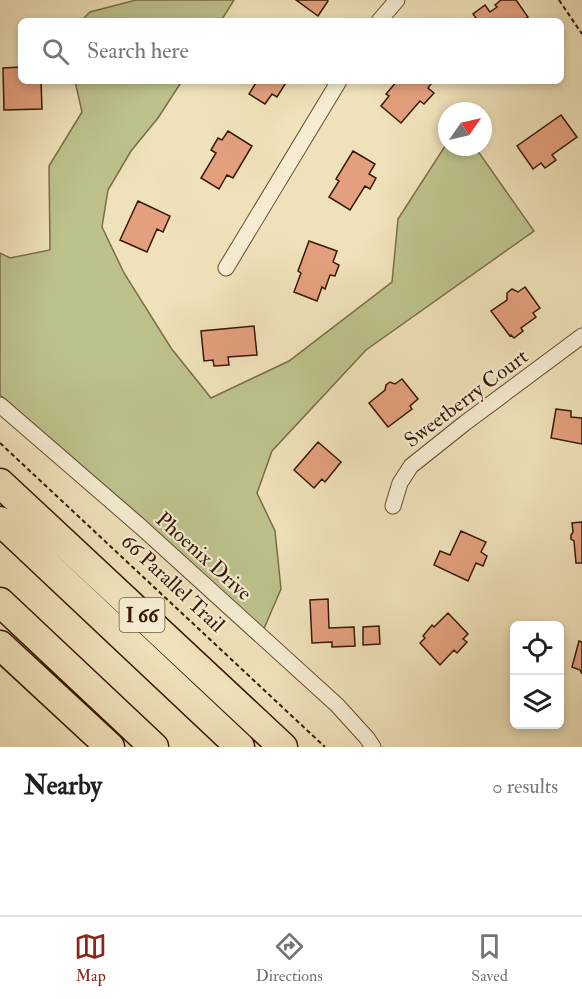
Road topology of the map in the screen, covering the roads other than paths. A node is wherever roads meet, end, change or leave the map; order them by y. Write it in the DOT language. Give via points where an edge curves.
graph roads {
  1 [pos="397,0"];
  2 [pos="382,18"];
  3 [pos="337,84"];
  4 [pos="226,268"];
  5 [pos="582,336"];
  6 [pos="0,405"];
  7 [pos="0,483"];
  8 [pos="393,506"];
  9 [pos="0,521"];
  10 [pos="0,602"];
  11 [pos="0,645"];
  12 [pos="110,747"];
  13 [pos="154,747"];
  14 [pos="240,747"];
  15 [pos="283,747"];
  16 [pos="373,747"];
  1 -- 2 [label="street"];
  3 -- 4 [label="street"];
  5 -- 8 [label="street, Sweetberry Court" via="411,466 400,483"];
  6 -- 16 [label="street, Phoenix Drive" via="319,689 352,720"];
  7 -- 15 [label="highway, I 66"];
  9 -- 14 [label="highway"];
  10 -- 13 [label="highway"];
  11 -- 12 [label="highway"];
}
